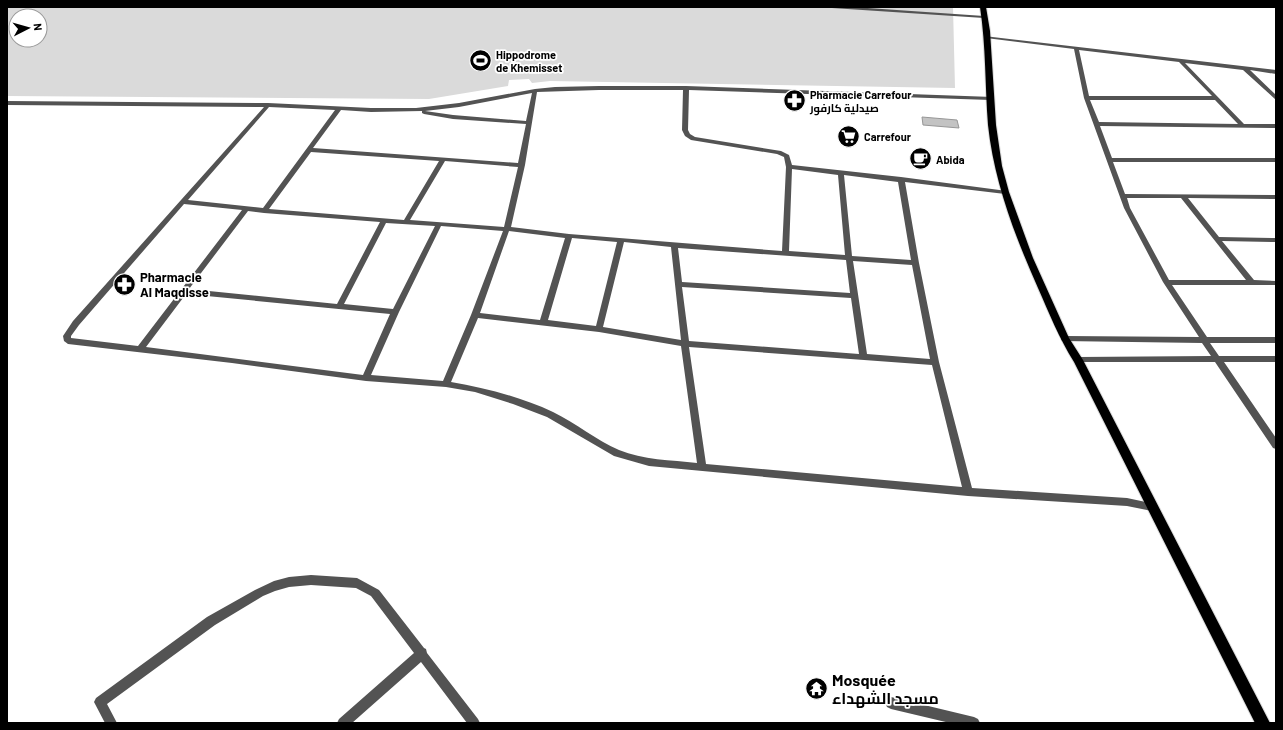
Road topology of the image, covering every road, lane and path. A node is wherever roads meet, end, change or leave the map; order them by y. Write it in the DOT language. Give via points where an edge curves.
graph roads {
  1 [pos="832,7"];
  2 [pos="984,12"];
  3 [pos="986,38"];
  4 [pos="1076,48"];
  5 [pos="1180,60"];
  6 [pos="1244,68"];
  7 [pos="1276,72"];
  8 [pos="686,88"];
  9 [pos="535,91"];
  10 [pos="991,98"];
  11 [pos="1087,98"];
  12 [pos="1216,98"];
  13 [pos="1276,98"];
  14 [pos="7,103"];
  15 [pos="268,105"];
  16 [pos="339,109"];
  17 [pos="416,110"];
  18 [pos="529,123"];
  19 [pos="1096,124"];
  20 [pos="1243,126"];
  21 [pos="1276,126"];
  22 [pos="310,150"];
  23 [pos="443,160"];
  24 [pos="1110,160"];
  25 [pos="1275,161"];
  26 [pos="522,165"];
  27 [pos="789,167"];
  28 [pos="841,172"];
  29 [pos="901,179"];
  30 [pos="1005,192"];
  31 [pos="1122,196"];
  32 [pos="1276,196"];
  33 [pos="1183,197"];
  34 [pos="183,202"];
  35 [pos="246,209"];
  36 [pos="264,211"];
  37 [pos="384,221"];
  38 [pos="406,222"];
  39 [pos="439,224"];
  40 [pos="507,229"];
  41 [pos="569,236"];
  42 [pos="1217,239"];
  43 [pos="621,240"];
  44 [pos="1276,240"];
  45 [pos="674,246"];
  46 [pos="785,253"];
  47 [pos="850,259"];
  48 [pos="915,263"];
  49 [pos="1167,282"];
  50 [pos="1252,283"];
  51 [pos="1276,283"];
  52 [pos="678,284"];
  53 [pos="183,291"];
  54 [pos="854,296"];
  55 [pos="339,306"];
  56 [pos="395,312"];
  57 [pos="475,315"];
  58 [pos="543,323"];
  59 [pos="599,328"];
  60 [pos="1065,339"];
  61 [pos="1205,340"];
  62 [pos="1276,340"];
  63 [pos="685,344"];
  64 [pos="140,349"];
  65 [pos="863,356"];
  66 [pos="1217,359"];
  67 [pos="1276,359"];
  68 [pos="1078,360"];
  69 [pos="935,362"];
  70 [pos="366,378"];
  71 [pos="446,384"];
  72 [pos="1276,445"];
  73 [pos="702,467"];
  74 [pos="968,492"];
  75 [pos="1152,507"];
  76 [pos="422,653"];
  77 [pos="891,703"];
  78 [pos="111,723"];
  79 [pos="342,723"];
  80 [pos="474,723"];
  81 [pos="974,723"];
  82 [pos="1262,723"];
  1 -- 2 [label="street"];
  2 -- 3 [label="main road"];
  3 -- 4 [label="street"];
  3 -- 10 [label="main road"];
  4 -- 5 [label="street"];
  4 -- 11 [label="street"];
  5 -- 6 [label="street"];
  5 -- 12 [label="street"];
  6 -- 7 [label="street"];
  6 -- 13 [label="street"];
  8 -- 9 [label="street" via="571,88"];
  8 -- 10 [label="street"];
  8 -- 27 [label="street" via="687,135 694,139 784,153 789,158"];
  9 -- 17 [label="street"];
  9 -- 18 [label="street"];
  10 -- 30 [label="main road" via="994,141"];
  11 -- 12 [label="street"];
  11 -- 19 [label="street"];
  12 -- 20 [label="street"];
  14 -- 15 [label="street"];
  15 -- 16 [label="street"];
  15 -- 34 [label="street"];
  16 -- 17 [label="street"];
  16 -- 22 [label="street"];
  17 -- 18 [label="street" via="453,117"];
  18 -- 26 [label="street"];
  19 -- 20 [label="street"];
  19 -- 24 [label="street"];
  20 -- 21 [label="street"];
  22 -- 23 [label="street"];
  22 -- 36 [label="street"];
  23 -- 26 [label="street"];
  23 -- 38 [label="street"];
  24 -- 25 [label="street"];
  24 -- 31 [label="street"];
  26 -- 40 [label="street"];
  27 -- 28 [label="street"];
  27 -- 46 [label="street"];
  28 -- 29 [label="street"];
  28 -- 47 [label="street"];
  29 -- 30 [label="street"];
  29 -- 48 [label="street"];
  30 -- 60 [label="main road" via="1029,258"];
  31 -- 33 [label="street"];
  31 -- 49 [label="street"];
  32 -- 33 [label="street"];
  33 -- 42 [label="street"];
  34 -- 35 [label="street"];
  34 -- 64 [label="street" via="76,323 66,339 75,343"];
  35 -- 36 [label="street"];
  35 -- 53 [label="street"];
  36 -- 37 [label="street"];
  37 -- 38 [label="street"];
  37 -- 55 [label="street"];
  38 -- 39 [label="street"];
  39 -- 40 [label="street"];
  39 -- 56 [label="street"];
  40 -- 41 [label="street"];
  40 -- 57 [label="street"];
  41 -- 43 [label="street"];
  41 -- 58 [label="street"];
  42 -- 44 [label="street"];
  42 -- 50 [label="street"];
  43 -- 45 [label="street"];
  43 -- 59 [label="street"];
  45 -- 46 [label="street"];
  45 -- 52 [label="street"];
  46 -- 47 [label="street"];
  47 -- 48 [label="street"];
  47 -- 54 [label="street"];
  48 -- 69 [label="street"];
  49 -- 50 [label="street"];
  49 -- 61 [label="street"];
  50 -- 51 [label="street"];
  52 -- 54 [label="street"];
  52 -- 63 [label="street"];
  53 -- 55 [label="street"];
  53 -- 64 [label="street"];
  54 -- 65 [label="street"];
  55 -- 56 [label="street"];
  56 -- 70 [label="street"];
  57 -- 58 [label="street"];
  57 -- 71 [label="street"];
  58 -- 59 [label="street"];
  59 -- 63 [label="street"];
  60 -- 61 [label="street"];
  60 -- 68 [label="main road"];
  61 -- 62 [label="street"];
  61 -- 66 [label="street"];
  63 -- 65 [label="street"];
  63 -- 73 [label="street"];
  64 -- 70 [label="street"];
  65 -- 69 [label="street"];
  66 -- 67 [label="street"];
  66 -- 68 [label="street"];
  66 -- 72 [label="street"];
  68 -- 75 [label="main road"];
  69 -- 74 [label="street"];
  70 -- 71 [label="street"];
  71 -- 73 [label="street" via="476,389 550,415 626,457 668,465"];
  73 -- 74 [label="street"];
  74 -- 75 [label="street" via="1126,502"];
  75 -- 82 [label="main road"];
  76 -- 78 [label="street" via="381,599 366,587 347,582 289,582 260,592 211,621 100,702"];
  76 -- 79 [label="street"];
  76 -- 80 [label="street"];
  77 -- 81 [label="street"];
}
